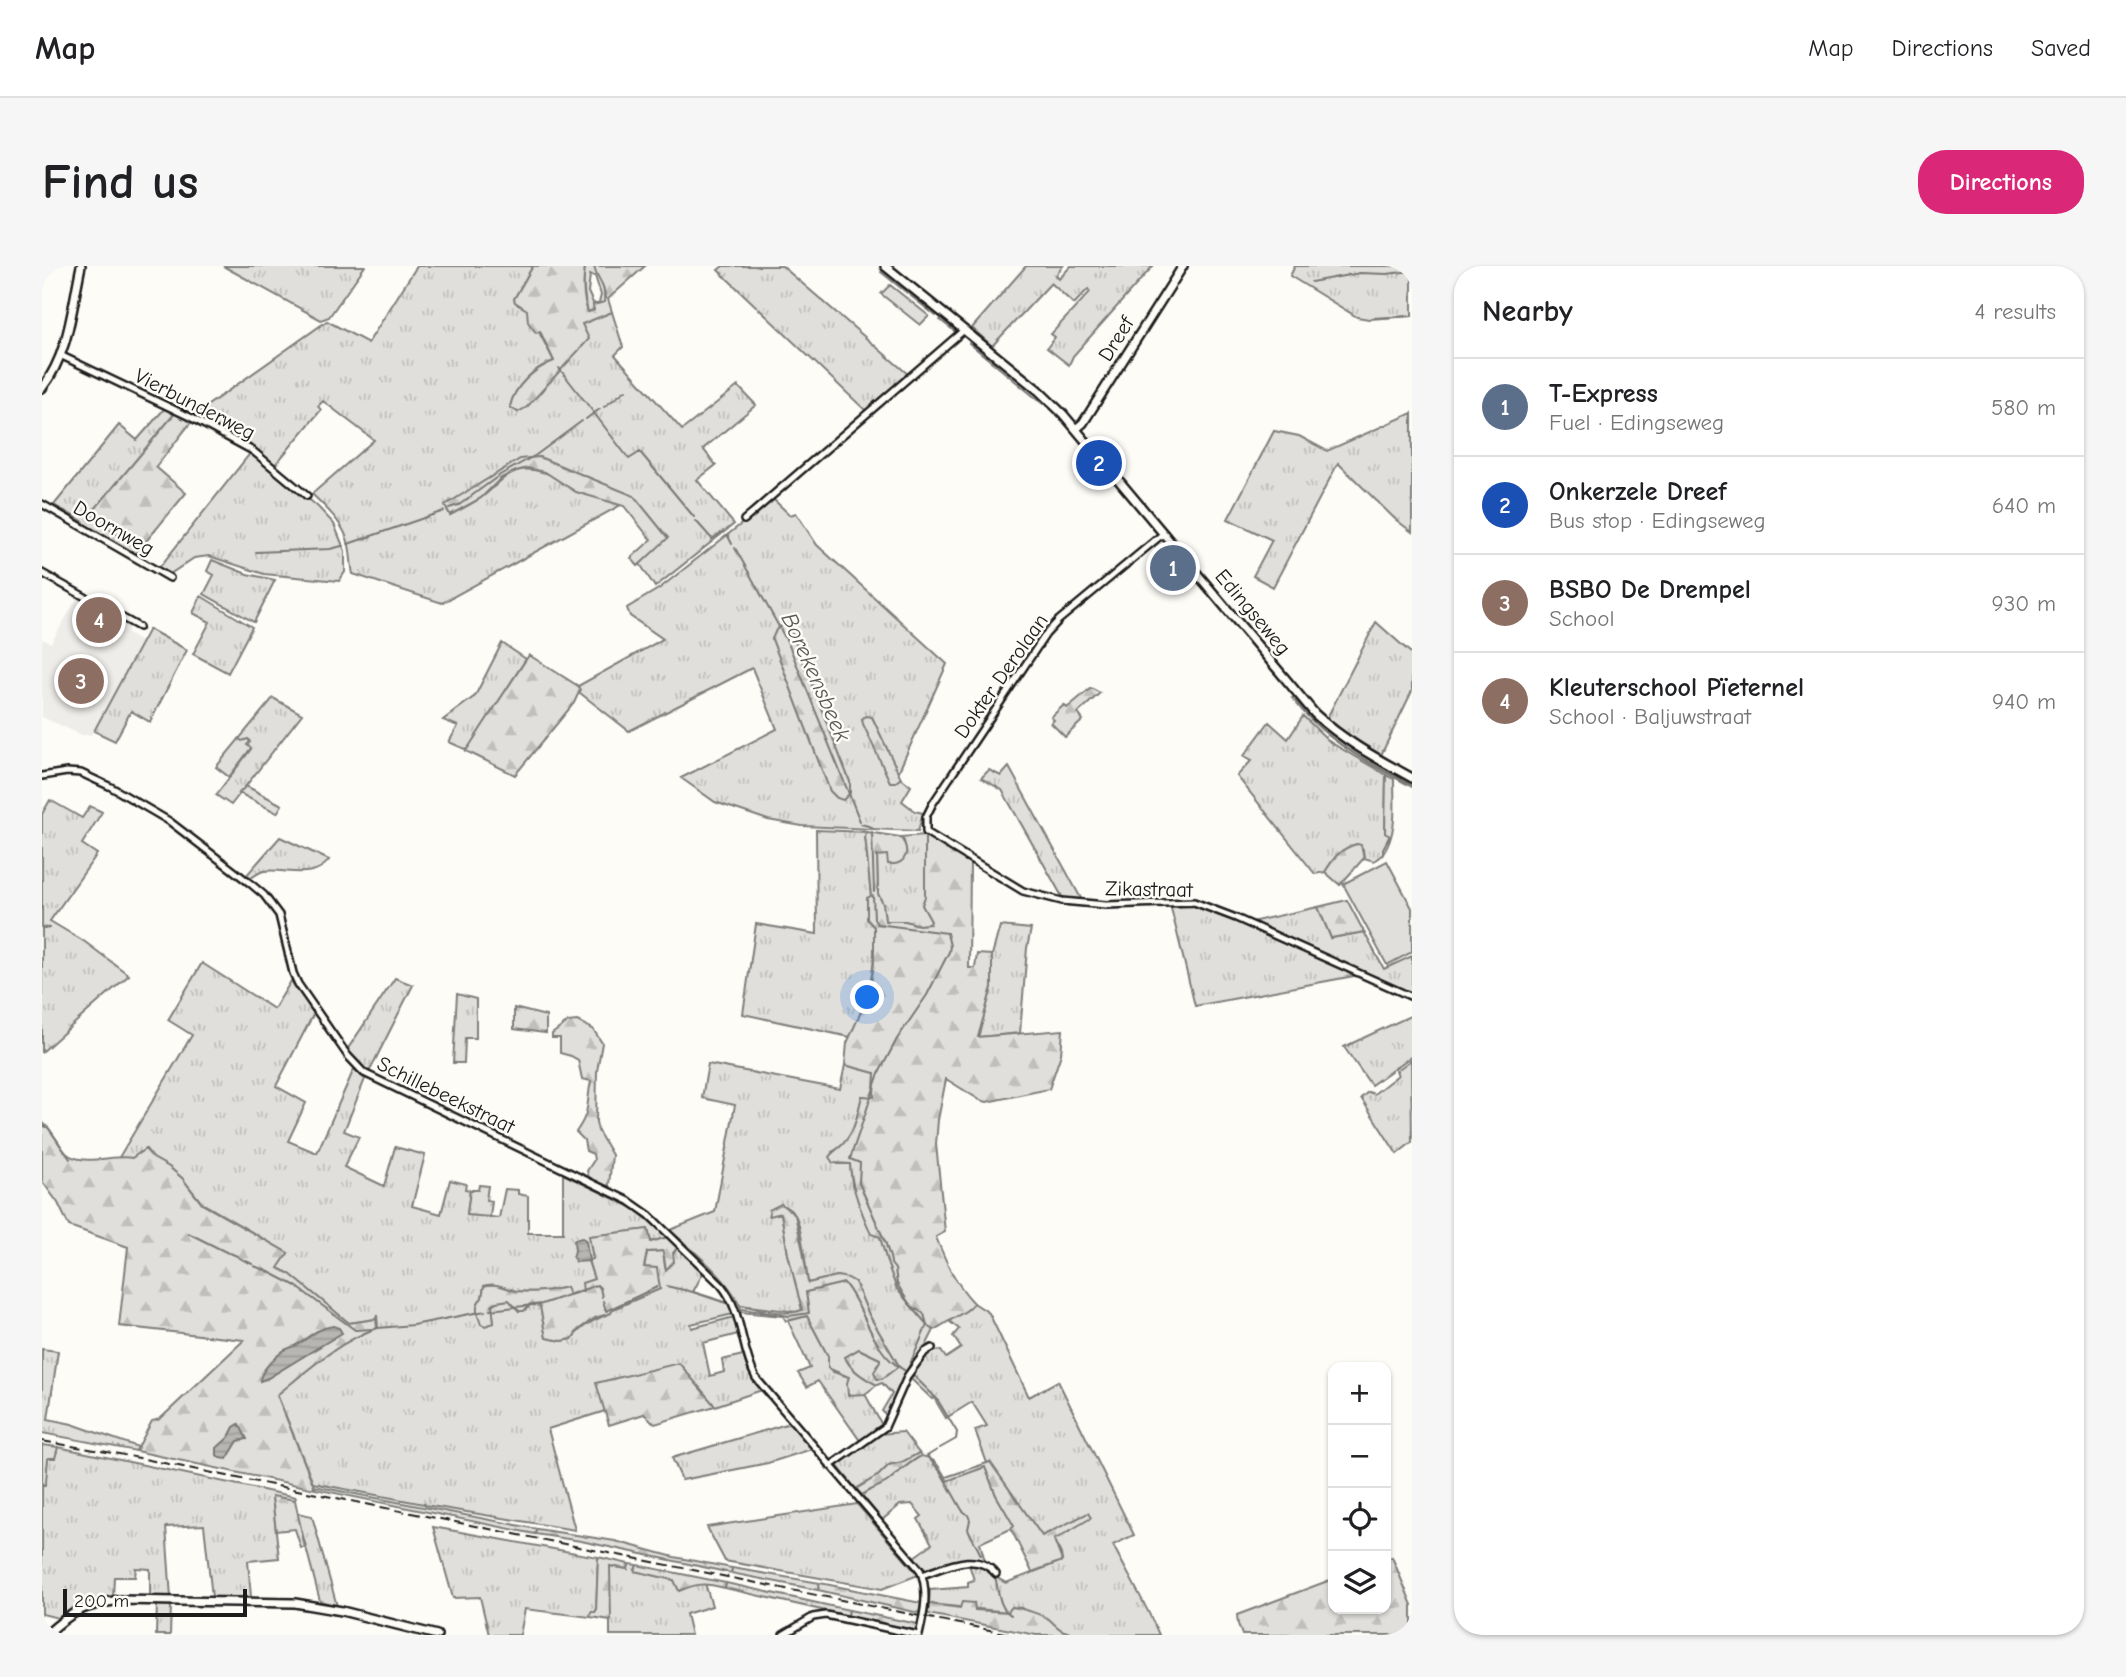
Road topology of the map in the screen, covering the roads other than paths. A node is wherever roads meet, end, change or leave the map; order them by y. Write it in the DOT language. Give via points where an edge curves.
graph roads {
  1 [pos="81,266"];
  2 [pos="885,266"];
  3 [pos="1183,266"];
  4 [pos="964,330"];
  5 [pos="60,355"];
  6 [pos="42,388"];
  7 [pos="1076,429"];
  8 [pos="307,496"];
  9 [pos="42,504"];
  10 [pos="744,520"];
  11 [pos="1164,533"];
  12 [pos="42,573"];
  13 [pos="170,578"];
  14 [pos="139,626"];
  15 [pos="42,776"];
  16 [pos="1412,778"];
  17 [pos="926,832"];
  18 [pos="1412,997"];
  19 [pos="932,1348"];
  20 [pos="830,1466"];
  21 [pos="996,1574"];
  22 [pos="922,1575"];
  23 [pos="46,1635"];
  24 [pos="437,1635"];
  25 [pos="783,1635"];
  26 [pos="919,1635"];
  1 -- 5 [label="main road"];
  2 -- 4 [label="main road, Edingseweg"];
  3 -- 7 [label="main road, Dreef"];
  4 -- 7 [label="main road, Edingseweg" via="1038,390"];
  4 -- 10 [label="street"];
  5 -- 6 [label="main road"];
  5 -- 8 [label="street, Vierbunderweg" via="253,451"];
  7 -- 11 [label="main road, Edingseweg"];
  9 -- 13 [label="street, Doornweg"];
  11 -- 16 [label="main road, Edingseweg" via="1315,714 1353,745"];
  11 -- 17 [label="street, Dokter Derolaan" via="1046,634 933,803 926,817"];
  12 -- 14 [label="street"];
  15 -- 20 [label="street, Schillebeekstraat" via="81,774 111,788 169,821 264,895 279,915 298,984 364,1073 629,1201 649,1215 729,1295 756,1378"];
  17 -- 18 [label="street, Zikastraat" via="1023,891 1107,905 1194,902"];
  19 -- 20 [label="street" via="908,1375 885,1427"];
  20 -- 22 [label="street, Schillebeekstraat"];
  21 -- 22 [label="street" via="990,1566 968,1561"];
  22 -- 26 [label="street" via="925,1600"];
  23 -- 24 [label="main road" via="78,1609 120,1600 318,1606"];
  25 -- 26 [label="street" via="813,1617 826,1615"];
}
